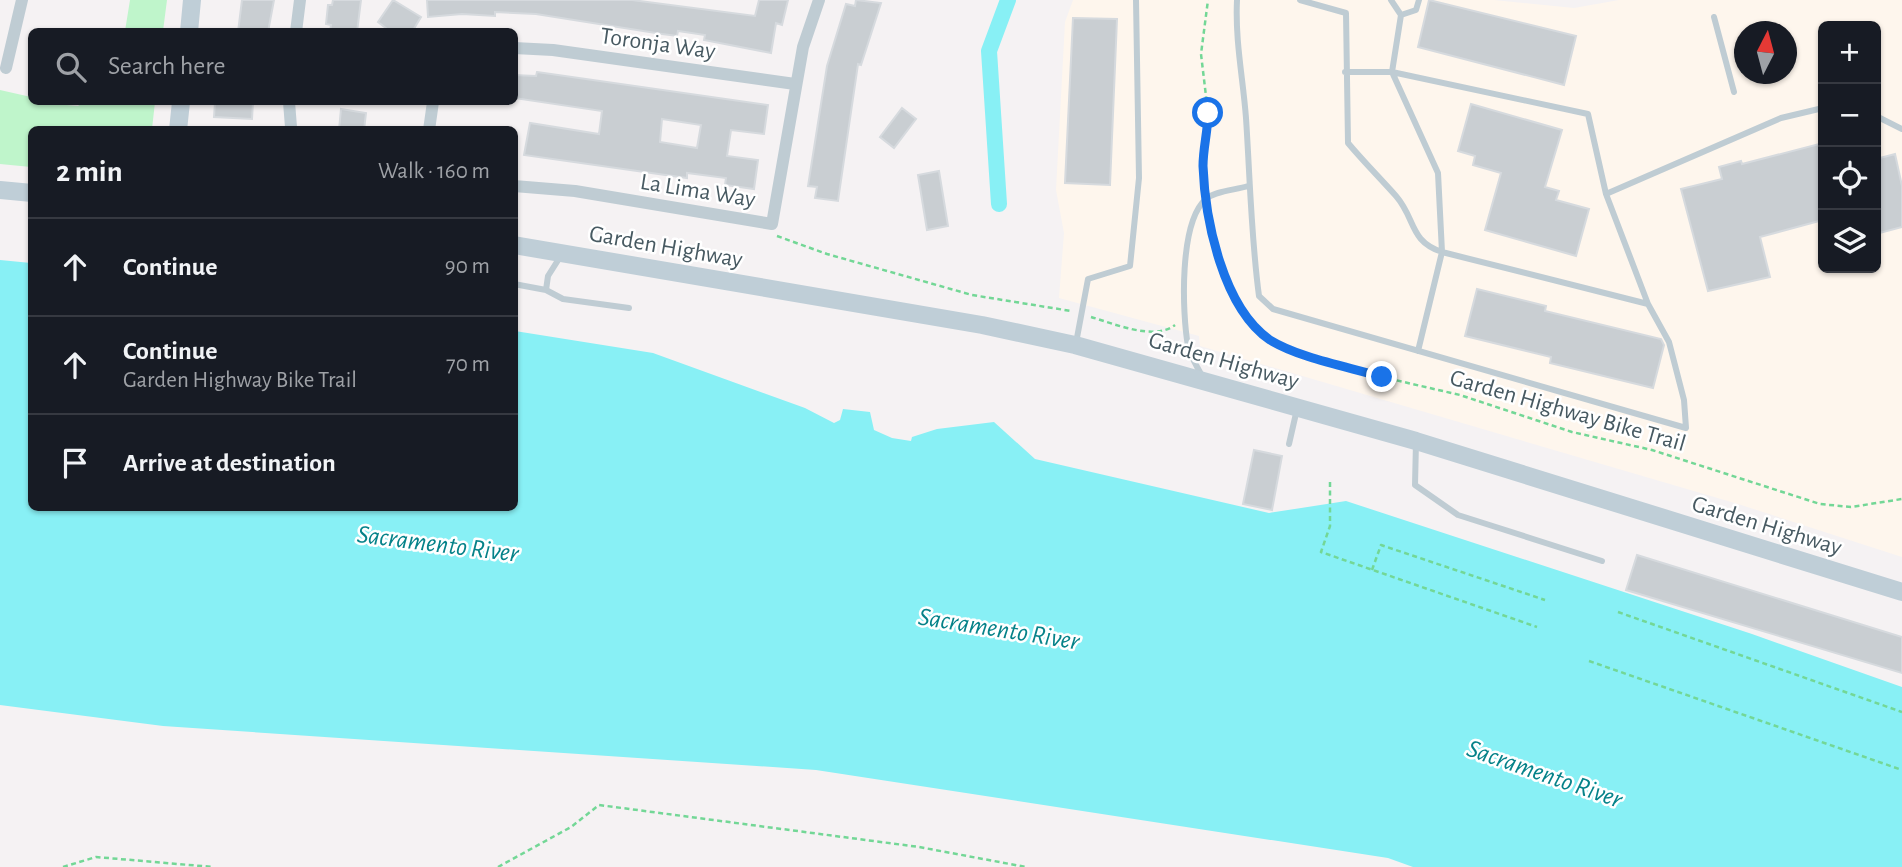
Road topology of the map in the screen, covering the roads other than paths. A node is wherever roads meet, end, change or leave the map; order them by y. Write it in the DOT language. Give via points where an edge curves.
graph roads {
  1 [pos="22,0"];
  2 [pos="192,0"];
  3 [pos="300,0"];
  4 [pos="819,0"];
  5 [pos="1136,0"];
  6 [pos="1237,0"];
  7 [pos="1300,0"];
  8 [pos="1391,0"];
  9 [pos="1419,0"];
  10 [pos="1401,15"];
  11 [pos="1714,18"];
  12 [pos="189,28"];
  13 [pos="296,28"];
  14 [pos="518,48"];
  15 [pos="6,68"];
  16 [pos="1345,72"];
  17 [pos="1392,72"];
  18 [pos="795,84"];
  19 [pos="1734,92"];
  20 [pos="181,105"];
  21 [pos="289,105"];
  22 [pos="433,105"];
  23 [pos="1818,109"];
  24 [pos="1881,118"];
  25 [pos="178,126"];
  26 [pos="291,126"];
  27 [pos="430,126"];
  28 [pos="1902,129"];
  29 [pos="518,186"];
  30 [pos="1248,186"];
  31 [pos="0,190"];
  32 [pos="28,193"];
  33 [pos="1606,194"];
  34 [pos="518,246"];
  35 [pos="1442,252"];
  36 [pos="563,253"];
  37 [pos="518,285"];
  38 [pos="545,290"];
  39 [pos="1648,304"];
  40 [pos="629,308"];
  41 [pos="1075,345"];
  42 [pos="1418,351"];
  43 [pos="1203,379"];
  44 [pos="1297,407"];
  45 [pos="1416,442"];
  46 [pos="1289,444"];
  47 [pos="1602,561"];
  48 [pos="1902,593"];
  1 -- 15 [label="street"];
  2 -- 12 [label="main road"];
  3 -- 13 [label="street"];
  4 -- 18 [label="street, La Lima Way"];
  5 -- 41 [label="lane" via="1139,178 1130,266 1088,279"];
  6 -- 30 [label="lane"];
  7 -- 16 [label="lane" via="1346,13"];
  8 -- 10 [label="lane"];
  9 -- 10 [label="lane" via="1416,10"];
  10 -- 17 [label="lane"];
  11 -- 19 [label="lane"];
  14 -- 18 [label="street, Toronja Way"];
  16 -- 17 [label="lane"];
  16 -- 35 [label="lane" via="1348,143 1397,197 1414,233 1428,247"];
  17 -- 33 [label="lane" via="1588,114"];
  17 -- 35 [label="lane" via="1438,173"];
  18 -- 29 [label="street, La Lima Way" via="772,224 575,191"];
  20 -- 25 [label="main road"];
  21 -- 26 [label="street"];
  22 -- 27 [label="street"];
  23 -- 33 [label="lane" via="1781,117"];
  24 -- 28 [label="lane"];
  30 -- 42 [label="lane" via="1259,296 1273,309"];
  30 -- 43 [label="lane" via="1207,198 1192,218 1185,318 1188,349"];
  31 -- 32 [label="main road"];
  33 -- 39 [label="lane"];
  34 -- 36 [label="main road, Garden Highway"];
  35 -- 39 [label="lane"];
  35 -- 42 [label="lane"];
  36 -- 38 [label="lane"];
  36 -- 41 [label="main road, Garden Highway"];
  37 -- 38 [label="lane"];
  38 -- 40 [label="lane" via="564,299"];
  39 -- 42 [label="lane" via="1669,342 1686,428"];
  41 -- 43 [label="main road, Garden Highway"];
  43 -- 44 [label="main road, Garden Highway"];
  44 -- 45 [label="main road, Garden Highway"];
  44 -- 46 [label="lane"];
  45 -- 47 [label="lane" via="1415,485 1458,515"];
  45 -- 48 [label="main road, Garden Highway"];
}
